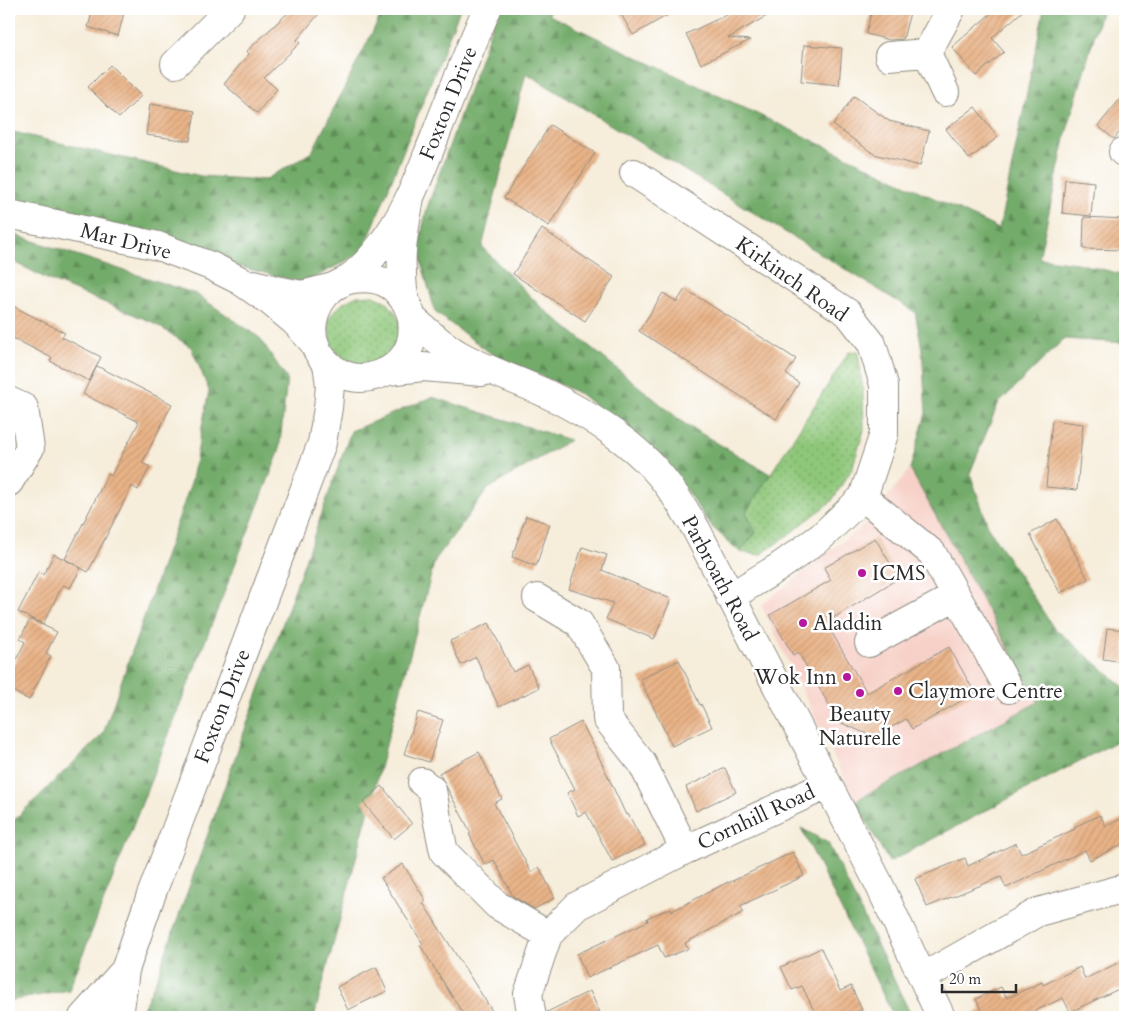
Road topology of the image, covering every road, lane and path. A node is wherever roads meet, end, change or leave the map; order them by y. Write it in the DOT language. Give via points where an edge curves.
graph roads {
  1 [pos="230,9"];
  2 [pos="487,9"];
  3 [pos="951,9"];
  4 [pos="927,53"];
  5 [pos="890,56"];
  6 [pos="175,64"];
  7 [pos="945,92"];
  8 [pos="634,173"];
  9 [pos="410,197"];
  10 [pos="9,214"];
  11 [pos="238,280"];
  12 [pos="340,283"];
  13 [pos="409,310"];
  14 [pos="321,354"];
  15 [pos="498,373"];
  16 [pos="377,375"];
  17 [pos="9,401"];
  18 [pos="322,443"];
  19 [pos="9,482"];
  20 [pos="863,497"];
  21 [pos="956,596"];
  22 [pos="730,597"];
  23 [pos="537,598"];
  24 [pos="869,643"];
  25 [pos="1009,688"];
  26 [pos="422,782"];
  27 [pos="827,785"];
  28 [pos="685,850"];
  29 [pos="1125,888"];
  30 [pos="548,935"];
  31 [pos="125,970"];
  32 [pos="923,977"];
  33 [pos="83,1017"];
  34 [pos="119,1017"];
  35 [pos="532,1017"];
  36 [pos="942,1017"];
  1 -- 6 [label="street"];
  2 -- 9 [label="street, Foxton Drive"];
  3 -- 4 [label="street"];
  4 -- 5 [label="street"];
  4 -- 7 [label="street"];
  8 -- 20 [label="street, Kirkinch Road" via="848,313 872,344 884,385 884,434"];
  9 -- 12 [label="street, Foxton Drive" via="390,233 367,262"];
  9 -- 13 [label="street, Foxton Drive" via="402,264"];
  10 -- 11 [label="street, Mar Drive" via="158,246"];
  11 -- 12 [label="street, Mar Drive" via="302,295"];
  11 -- 14 [label="street, Mar Drive" via="295,322"];
  12 -- 13 [label="street" via="364,278 379,280 394,289"];
  12 -- 14 [label="street, Foxton Drive" via="322,298 314,312 312,328"];
  13 -- 15 [label="street, Parbroath Road" via="437,340 462,357"];
  13 -- 16 [label="street, Foxton Drive" via="413,335 408,352 397,365"];
  14 -- 16 [label="street" via="334,370 348,377"];
  14 -- 18 [label="street, Foxton Drive" via="330,386"];
  15 -- 16 [label="street, Parbroath Road" via="423,367"];
  15 -- 22 [label="street, Parbroath Road" via="544,392 590,417 630,445 679,500"];
  16 -- 18 [label="street, Foxton Drive" via="353,394"];
  17 -- 19 [label="street" via="24,408 30,448"];
  18 -- 31 [label="street, Foxton Drive"];
  20 -- 21 [label="street" via="932,553"];
  20 -- 22 [label="street, Kirkinch Road" via="821,537"];
  21 -- 24 [label="street"];
  21 -- 25 [label="street"];
  22 -- 27 [label="street, Parbroath Road"];
  23 -- 28 [label="street, Cornhill Road" via="580,623 606,668 607,719 642,763"];
  26 -- 30 [label="street" via="432,790 444,852 497,905"];
  27 -- 28 [label="street, Cornhill Road"];
  27 -- 32 [label="street, Parbroath Road"];
  28 -- 30 [label="street, Cornhill Road" via="577,906"];
  29 -- 32 [label="street" via="1038,912"];
  30 -- 35 [label="street, Cornhill Road" via="528,994"];
  31 -- 33 [label="street, Foxton Drive"];
  31 -- 34 [label="street, Foxton Drive"];
  32 -- 36 [label="street, Parbroath Road"];
}
